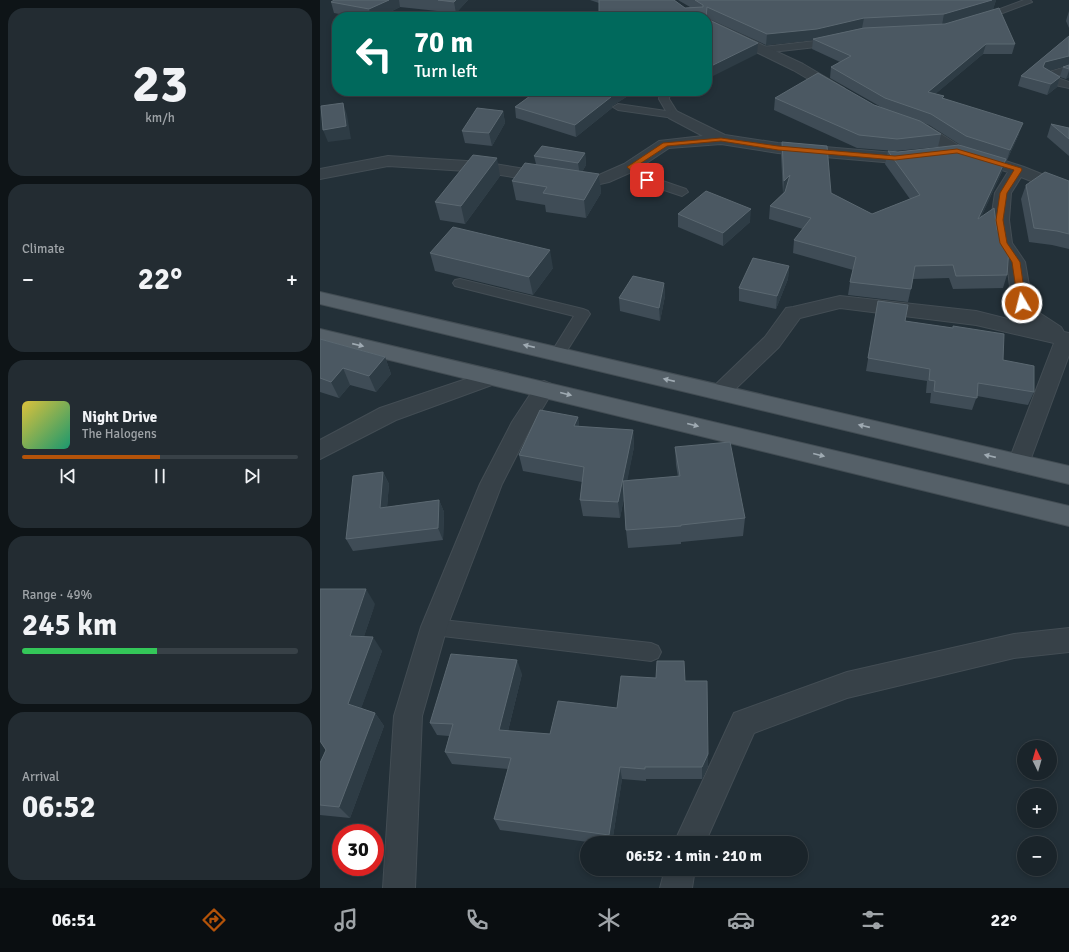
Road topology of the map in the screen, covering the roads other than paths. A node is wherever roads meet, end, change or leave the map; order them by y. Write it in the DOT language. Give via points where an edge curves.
graph roads {
  1 [pos="1027,2"];
  2 [pos="970,21"];
  3 [pos="712,25"];
  4 [pos="842,36"];
  5 [pos="764,50"];
  6 [pos="1066,71"];
  7 [pos="1069,85"];
  8 [pos="664,96"];
  9 [pos="851,97"];
  10 [pos="618,107"];
  11 [pos="674,115"];
  12 [pos="904,122"];
  13 [pos="721,140"];
  14 [pos="957,151"];
  15 [pos="630,167"];
  16 [pos="1018,170"];
  17 [pos="320,174"];
  18 [pos="1069,191"];
  19 [pos="682,192"];
  20 [pos="460,283"];
  21 [pos="320,298"];
  22 [pos="320,336"];
  23 [pos="1065,339"];
  24 [pos="558,353"];
  25 [pos="492,377"];
  26 [pos="544,389"];
  27 [pos="720,392"];
  28 [pos="320,450"];
  29 [pos="1019,463"];
  30 [pos="1069,475"];
  31 [pos="1069,516"];
  32 [pos="434,627"];
  33 [pos="1069,640"];
  34 [pos="651,652"];
  35 [pos="692,836"];
  36 [pos="679,876"];
  37 [pos="399,888"];
  38 [pos="676,888"];
  1 -- 2 [label="lane"];
  3 -- 5 [label="street"];
  4 -- 5 [label="lane" via="816,44"];
  5 -- 9 [label="street"];
  6 -- 7 [label="lane" via="1046,76"];
  8 -- 11 [label="lane"];
  10 -- 11 [label="lane"];
  11 -- 13 [label="street"];
  12 -- 14 [label="street" via="924,129"];
  13 -- 14 [label="street" via="778,148 895,158"];
  13 -- 15 [label="street" via="665,144"];
  14 -- 16 [label="street"];
  15 -- 17 [label="street" via="604,179 582,183 482,167 388,162"];
  15 -- 19 [label="lane" via="647,180"];
  16 -- 18 [label="street"];
  16 -- 23 [label="street" via="1004,193 1000,220 1003,243 1016,262 1022,303 1028,314"];
  20 -- 24 [label="lane" via="583,314"];
  24 -- 21 [label="main road, one-way"];
  22 -- 25 [label="main road, one-way"];
  23 -- 27 [label="street" via="976,318 840,302 793,313 772,342"];
  23 -- 29 [label="street"];
  27 -- 24 [label="main road, one-way"];
  25 -- 26 [label="main road"];
  25 -- 28 [label="street" via="388,414"];
  26 -- 31 [label="main road, one-way"];
  26 -- 32 [label="street" via="491,484"];
  29 -- 27 [label="main road, one-way"];
  29 -- 30 [label="main road"];
  32 -- 34 [label="lane"];
  32 -- 37 [label="street" via="408,716"];
  33 -- 35 [label="street" via="1014,646 848,685 744,723"];
  36 -- 38 [label="street"];
}
